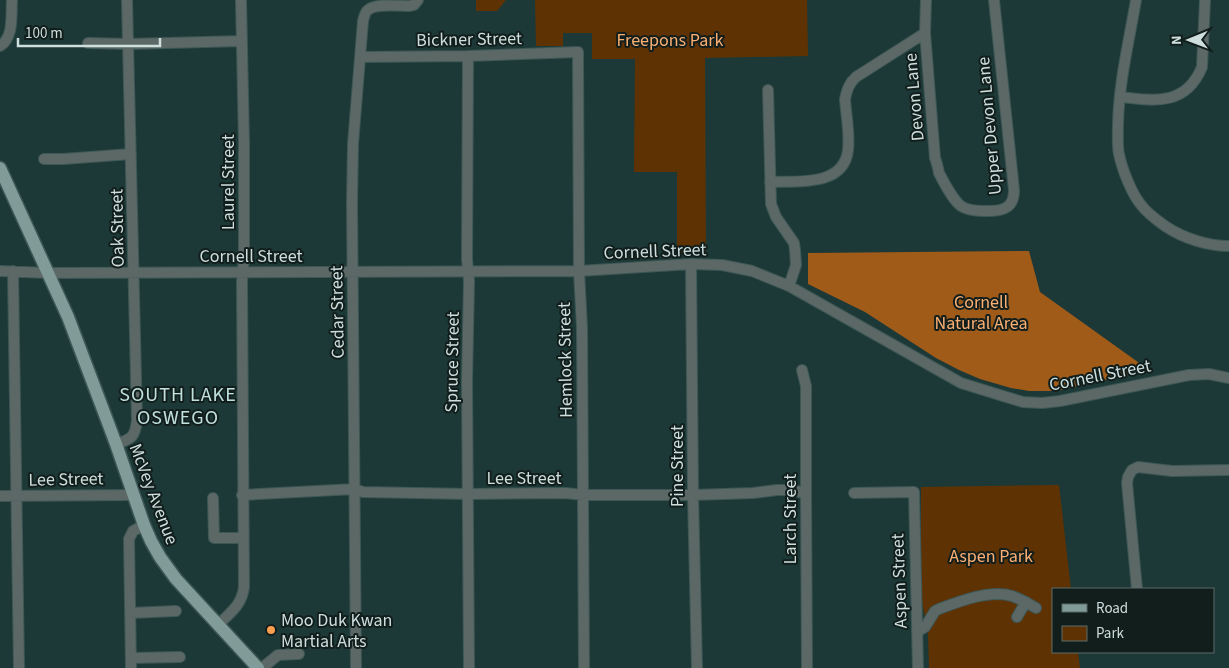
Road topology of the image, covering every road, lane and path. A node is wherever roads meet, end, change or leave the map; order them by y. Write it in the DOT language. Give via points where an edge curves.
graph roads {
  1 [pos="12,0"];
  2 [pos="127,0"];
  3 [pos="241,0"];
  4 [pos="418,0"];
  5 [pos="926,0"];
  6 [pos="994,0"];
  7 [pos="1136,0"];
  8 [pos="1205,0"];
  9 [pos="925,33"];
  10 [pos="242,41"];
  11 [pos="88,43"];
  12 [pos="128,44"];
  13 [pos="3,45"];
  14 [pos="578,52"];
  15 [pos="468,56"];
  16 [pos="360,57"];
  17 [pos="768,90"];
  18 [pos="1120,96"];
  19 [pos="131,154"];
  20 [pos="44,159"];
  21 [pos="0,168"];
  22 [pos="770,182"];
  23 [pos="948,188"];
  24 [pos="1229,246"];
  25 [pos="691,264"];
  26 [pos="579,270"];
  27 [pos="0,271"];
  28 [pos="13,271"];
  29 [pos="469,271"];
  30 [pos="134,272"];
  31 [pos="242,272"];
  32 [pos="353,272"];
  33 [pos="48,273"];
  34 [pos="790,286"];
  35 [pos="802,370"];
  36 [pos="1229,378"];
  37 [pos="116,444"];
  38 [pos="1229,470"];
  39 [pos="354,489"];
  40 [pos="854,493"];
  41 [pos="468,494"];
  42 [pos="806,494"];
  43 [pos="133,495"];
  44 [pos="242,495"];
  45 [pos="693,495"];
  46 [pos="0,496"];
  47 [pos="16,496"];
  48 [pos="583,496"];
  49 [pos="213,498"];
  50 [pos="144,525"];
  51 [pos="243,538"];
  52 [pos="1137,588"];
  53 [pos="1026,602"];
  54 [pos="1036,608"];
  55 [pos="176,612"];
  56 [pos="130,613"];
  57 [pos="1017,617"];
  58 [pos="218,625"];
  59 [pos="917,632"];
  60 [pos="298,654"];
  61 [pos="180,657"];
  62 [pos="131,663"];
  63 [pos="19,668"];
  64 [pos="258,668"];
  65 [pos="262,668"];
  66 [pos="356,668"];
  67 [pos="469,668"];
  68 [pos="584,668"];
  69 [pos="697,668"];
  70 [pos="808,668"];
  71 [pos="918,668"];
  1 -- 13 [label="street" via="11,24"];
  2 -- 12 [label="street, Oak Street"];
  3 -- 10 [label="street, Laurel Street"];
  4 -- 16 [label="street, Cedar Street" via="410,6 377,6 366,11"];
  5 -- 9 [label="street, Devon Lane"];
  6 -- 23 [label="street, Upper Devon Lane" via="1014,198 1001,210 969,209 961,206"];
  7 -- 18 [label="street"];
  8 -- 18 [label="street" via="1202,67 1193,83 1177,95 1159,100"];
  9 -- 22 [label="street" via="856,77 849,85 845,99 848,151 838,170 819,180"];
  9 -- 23 [label="street, Devon Lane" via="935,158"];
  10 -- 12 [label="street"];
  10 -- 31 [label="street, Laurel Street"];
  11 -- 12 [label="street"];
  12 -- 19 [label="street, Oak Street"];
  14 -- 15 [label="street, Bickner Street"];
  14 -- 26 [label="street, Hemlock Street"];
  15 -- 16 [label="street, Bickner Street"];
  15 -- 29 [label="street, Spruce Street"];
  16 -- 32 [label="street, Cedar Street" via="353,144"];
  17 -- 22 [label="street"];
  18 -- 24 [label="street" via="1119,152 1141,205 1171,230 1194,241"];
  19 -- 20 [label="street"];
  19 -- 30 [label="street, Oak Street"];
  21 -- 33 [label="main road, McVey Avenue"];
  22 -- 34 [label="street" via="771,204 776,217 794,243 796,265"];
  25 -- 26 [label="street, Cornell Street"];
  25 -- 34 [label="street, Cornell Street" via="722,265 752,271"];
  25 -- 45 [label="street, Pine Street"];
  26 -- 29 [label="street, Cornell Street"];
  26 -- 48 [label="street, Hemlock Street"];
  27 -- 28 [label="street, Cornell Street"];
  28 -- 33 [label="street, Cornell Street"];
  28 -- 47 [label="street"];
  29 -- 32 [label="street, Cornell Street"];
  29 -- 41 [label="street, Spruce Street"];
  30 -- 31 [label="street, Cornell Street"];
  30 -- 33 [label="street, Cornell Street"];
  30 -- 37 [label="street, Oak Street" via="136,428 131,438"];
  31 -- 32 [label="street, Cornell Street"];
  31 -- 44 [label="street, Laurel Street"];
  32 -- 39 [label="street, Cedar Street"];
  33 -- 37 [label="main road, McVey Avenue"];
  34 -- 36 [label="street, Cornell Street" via="961,383 1023,402 1060,401 1189,375"];
  35 -- 42 [label="street, Larch Street" via="806,386"];
  37 -- 43 [label="main road, McVey Avenue"];
  38 -- 52 [label="street" via="1172,471 1138,467 1132,470 1127,483"];
  39 -- 41 [label="street, Lee Street" via="363,492"];
  39 -- 44 [label="street, Lee Street"];
  39 -- 66 [label="street, Cedar Street"];
  40 -- 59 [label="street, Aspen Street" via="914,492"];
  41 -- 48 [label="street, Lee Street" via="565,493"];
  41 -- 67 [label="street, Spruce Street"];
  42 -- 45 [label="street, Lee Street" via="777,490"];
  42 -- 70 [label="street, Larch Street"];
  43 -- 47 [label="street, Lee Street"];
  43 -- 50 [label="main road, McVey Avenue"];
  44 -- 51 [label="street, Laurel Street"];
  45 -- 48 [label="street, Lee Street"];
  45 -- 69 [label="street, Pine Street"];
  46 -- 47 [label="street, Lee Street"];
  47 -- 63 [label="street"];
  48 -- 68 [label="street, Hemlock Street"];
  49 -- 51 [label="street" via="214,538"];
  50 -- 56 [label="street" via="133,531 129,539"];
  50 -- 58 [label="main road, McVey Avenue" via="160,557 176,579"];
  51 -- 58 [label="street, Laurel Street" via="243,594 237,606"];
  53 -- 54 [label="street"];
  53 -- 57 [label="street"];
  53 -- 59 [label="street" via="1005,594 971,599 935,611 925,627"];
  55 -- 56 [label="street"];
  56 -- 62 [label="street"];
  58 -- 64 [label="main road, McVey Avenue"];
  59 -- 71 [label="street, Aspen Street"];
  60 -- 65 [label="street" via="278,655"];
  61 -- 62 [label="street"];
}
